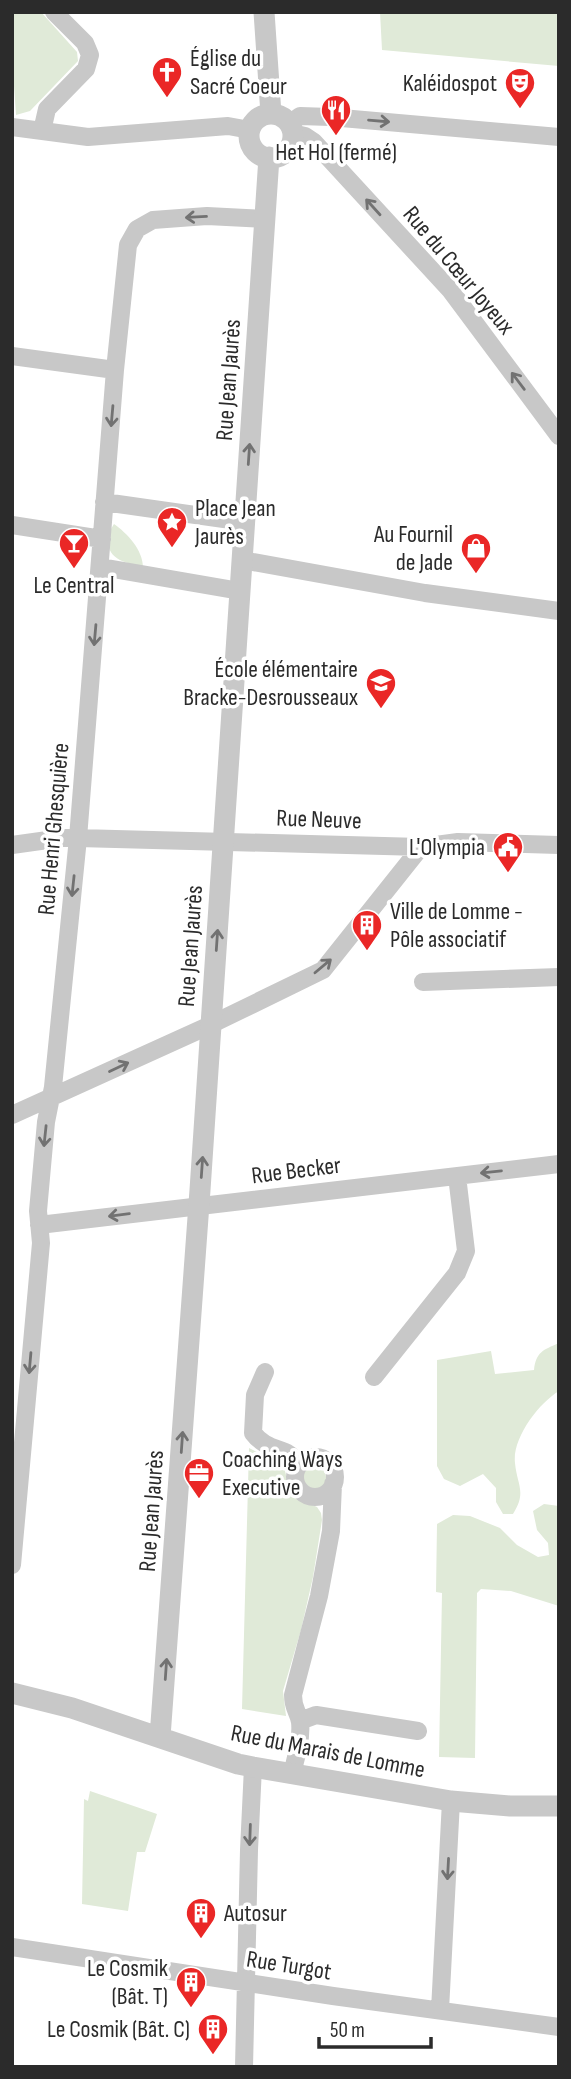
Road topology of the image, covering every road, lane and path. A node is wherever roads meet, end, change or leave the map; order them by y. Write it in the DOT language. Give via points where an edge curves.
graph roads {
  1 [pos="54,12"];
  2 [pos="264,12"];
  3 [pos="330,117"];
  4 [pos="284,124"];
  5 [pos="12,127"];
  6 [pos="250,130"];
  7 [pos="42,131"];
  8 [pos="559,137"];
  9 [pos="314,142"];
  10 [pos="269,157"];
  11 [pos="264,219"];
  12 [pos="12,356"];
  13 [pos="115,369"];
  14 [pos="559,436"];
  15 [pos="104,502"];
  16 [pos="245,523"];
  17 [pos="12,525"];
  18 [pos="102,539"];
  19 [pos="242,560"];
  20 [pos="101,567"];
  21 [pos="240,591"];
  22 [pos="559,611"];
  23 [pos="78,838"];
  24 [pos="223,841"];
  25 [pos="12,845"];
  26 [pos="559,845"];
  27 [pos="421,846"];
  28 [pos="559,977"];
  29 [pos="423,982"];
  30 [pos="211,1025"];
  31 [pos="52,1097"];
  32 [pos="12,1115"];
  33 [pos="559,1164"];
  34 [pos="457,1175"];
  35 [pos="199,1206"];
  36 [pos="38,1225"];
  37 [pos="265,1372"];
  38 [pos="374,1377"];
  39 [pos="300,1463"];
  40 [pos="333,1484"];
  41 [pos="12,1565"];
  42 [pos="12,1693"];
  43 [pos="300,1721"];
  44 [pos="418,1731"];
  45 [pos="160,1737"];
  46 [pos="253,1767"];
  47 [pos="292,1773"];
  48 [pos="452,1801"];
  49 [pos="559,1806"];
  50 [pos="12,1947"];
  51 [pos="247,1983"];
  52 [pos="440,2010"];
  53 [pos="559,2027"];
  54 [pos="244,2067"];
  1 -- 7 [label="street" via="85,43 90,59 47,109"];
  2 -- 4 [label="street"];
  3 -- 4 [label="street" via="304,116"];
  3 -- 8 [label="street, one-way"];
  3 -- 9 [label="street" via="317,127"];
  4 -- 6 [label="street" via="258,118"];
  4 -- 9 [label="street, Rue du Cœur Joyeux"];
  4 -- 10 [label="street" via="292,142 280,156"];
  5 -- 7 [label="street"];
  6 -- 7 [label="street" via="228,125 88,137"];
  6 -- 10 [label="street" via="252,147"];
  14 -- 9 [label="street, Rue du Cœur Joyeux, one-way" via="451,291"];
  10 -- 11 [label="street, Rue Jean Jaurès"];
  11 -- 13 [label="street, Rue Henri Ghesquière, one-way" via="159,219 137,229 128,245"];
  16 -- 11 [label="street, Rue Jean Jaurès, one-way"];
  12 -- 13 [label="street"];
  13 -- 15 [label="street, Rue Henri Ghesquière, one-way"];
  15 -- 16 [label="street"];
  15 -- 18 [label="street, Rue Henri Ghesquière"];
  16 -- 19 [label="street, Rue Jean Jaurès"];
  17 -- 18 [label="street"];
  18 -- 20 [label="street, Rue Henri Ghesquière"];
  19 -- 21 [label="street, Rue Jean Jaurès"];
  19 -- 22 [label="street" via="425,593"];
  20 -- 21 [label="street"];
  20 -- 23 [label="street, Rue Henri Ghesquière, one-way"];
  21 -- 24 [label="street, Rue Jean Jaurès"];
  23 -- 24 [label="street, Rue Neuve"];
  23 -- 25 [label="street, Rue Neuve"];
  23 -- 31 [label="street, Rue Henri Ghesquière, one-way"];
  24 -- 27 [label="street, Rue Neuve"];
  30 -- 24 [label="street, Rue Jean Jaurès, one-way"];
  26 -- 27 [label="street, Rue Neuve" via="458,842"];
  30 -- 27 [label="street, one-way" via="323,970"];
  28 -- 29 [label="street"];
  31 -- 30 [label="street, one-way"];
  35 -- 30 [label="street, Rue Jean Jaurès, one-way"];
  31 -- 32 [label="street"];
  31 -- 36 [label="street, Rue Henri Ghesquière, one-way"];
  33 -- 34 [label="street, Rue Becker, one-way"];
  34 -- 35 [label="street, Rue Becker"];
  34 -- 38 [label="street" via="466,1251 457,1273"];
  35 -- 36 [label="street, Rue Becker, one-way"];
  45 -- 35 [label="street, Rue Jean Jaurès, one-way"];
  36 -- 41 [label="street, Rue Henri Ghesquière, one-way" via="41,1243"];
  37 -- 39 [label="street" via="255,1395 253,1433 259,1441"];
  39 -- 40 [label="street" via="313,1457 326,1460 334,1471"];
  39 -- 40 [label="street" via="295,1481 306,1496 325,1494"];
  40 -- 43 [label="street" via="331,1531 319,1596 293,1695"];
  42 -- 45 [label="street, Rue du Marais de Lomme"];
  43 -- 44 [label="street" via="316,1715"];
  43 -- 47 [label="street"];
  45 -- 46 [label="street, Rue du Marais de Lomme"];
  46 -- 47 [label="street, Rue du Marais de Lomme"];
  46 -- 51 [label="street, one-way"];
  47 -- 48 [label="street, Rue du Marais de Lomme"];
  48 -- 49 [label="street, Rue du Marais de Lomme"];
  48 -- 52 [label="street, one-way"];
  50 -- 51 [label="street, Rue Turgot"];
  51 -- 52 [label="street, Rue Turgot"];
  51 -- 54 [label="street"];
  52 -- 53 [label="street, Rue Turgot"];
}
